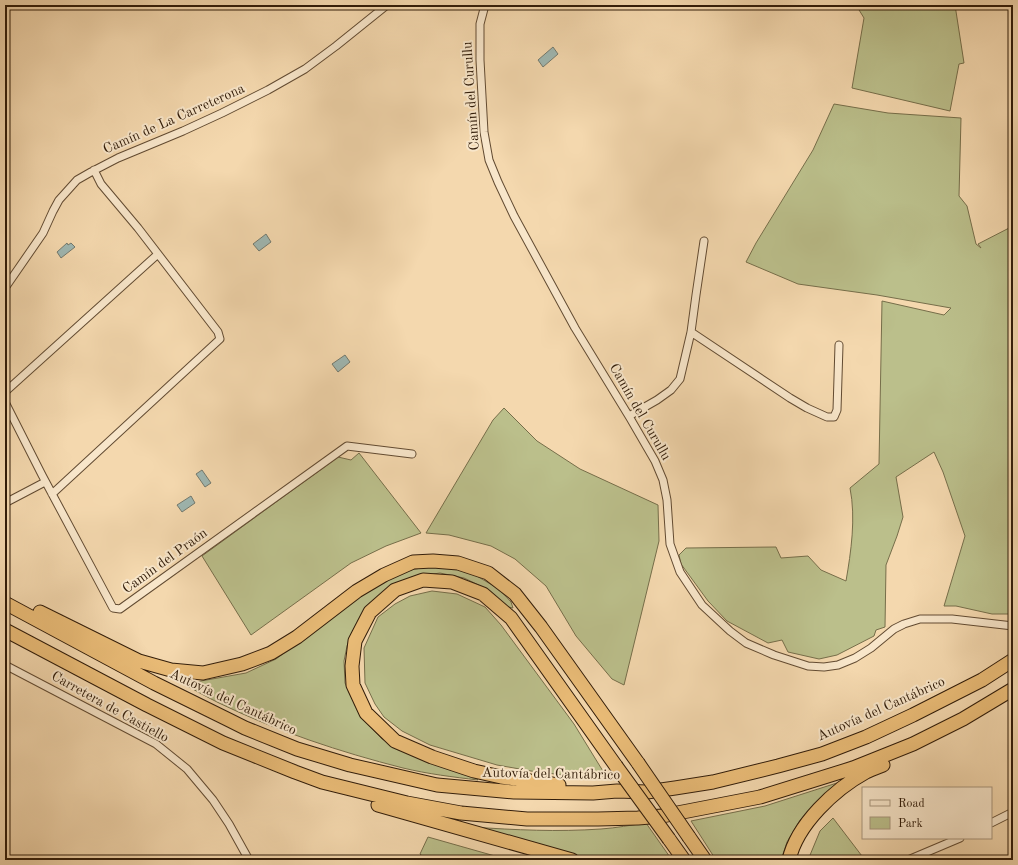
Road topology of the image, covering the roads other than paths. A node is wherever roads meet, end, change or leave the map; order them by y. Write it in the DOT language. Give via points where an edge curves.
graph roads {
  1 [pos="387,5"];
  2 [pos="485,5"];
  3 [pos="94,170"];
  4 [pos="704,241"];
  5 [pos="158,254"];
  6 [pos="5,288"];
  7 [pos="691,332"];
  8 [pos="839,345"];
  9 [pos="5,392"];
  10 [pos="5,402"];
  11 [pos="629,416"];
  12 [pos="412,454"];
  13 [pos="45,482"];
  14 [pos="52,494"];
  15 [pos="5,503"];
  16 [pos="5,594"];
  17 [pos="5,603"];
  18 [pos="1013,626"];
  19 [pos="5,630"];
  20 [pos="1013,660"];
  21 [pos="5,664"];
  22 [pos="1013,689"];
  23 [pos="1013,693"];
  24 [pos="147,705"];
  25 [pos="617,791"];
  26 [pos="1013,812"];
  27 [pos="992,822"];
  28 [pos="958,839"];
  29 [pos="249,860"];
  30 [pos="572,860"];
  31 [pos="684,860"];
  32 [pos="706,860"];
  33 [pos="790,860"];
  34 [pos="908,860"];
  1 -- 3 [label="street, Camín de La Carreterona" via="305,69 268,90"];
  2 -- 11 [label="street, Camín del Curullu" via="480,24 480,60 484,132 489,160 523,233 575,328"];
  3 -- 5 [label="street" via="101,184"];
  3 -- 6 [label="street, Camín de La Carreterona" via="77,180 59,200 36,245"];
  4 -- 7 [label="street"];
  5 -- 9 [label="street"];
  5 -- 14 [label="street" via="218,332 220,339"];
  7 -- 8 [label="street" via="790,398 826,418 834,417 837,410"];
  7 -- 11 [label="street" via="680,379 671,390"];
  10 -- 13 [label="street, Camín del Praón"];
  11 -- 18 [label="street, Camín del Curullu" via="663,480 670,544 680,572 702,605 746,643 808,666 824,667 855,658 904,624 920,619 952,619"];
  12 -- 14 [label="street, Camín del Praón" via="347,446 120,609 113,608"];
  13 -- 14 [label="street, Camín del Praón"];
  13 -- 15 [label="street"];
  16 -- 32 [label="highway, bridge" via="139,661 171,670 203,673 242,664 271,652 297,637 356,591 413,562 458,563 488,573 515,594 541,627"];
  17 -- 25 [label="highway, Autovía del Cantábrico" via="240,726 297,749 350,766 437,785 514,792"];
  19 -- 24 [label="highway"];
  20 -- 25 [label="highway, Autovía del Cantábrico" via="982,680 913,715 822,754 713,782 646,792"];
  21 -- 29 [label="street, Carretera de Castiello" via="156,744 187,769 213,800"];
  22 -- 24 [label="highway" via="913,744 853,768 760,798 662,816 598,819 527,819 461,813 353,790 322,782 223,743"];
  23 -- 33 [label="highway" via="934,742 866,772 846,785 818,808 800,834"];
  24 -- 30 [label="highway" via="220,750 288,778"];
  25 -- 31 [label="highway, bridge" via="546,784 474,771 432,757 396,740 366,713 353,685 355,641 370,612 395,590 423,580 452,582 483,594 511,618"];
  26 -- 27 [label="street"];
  28 -- 34 [label="street"];
}
